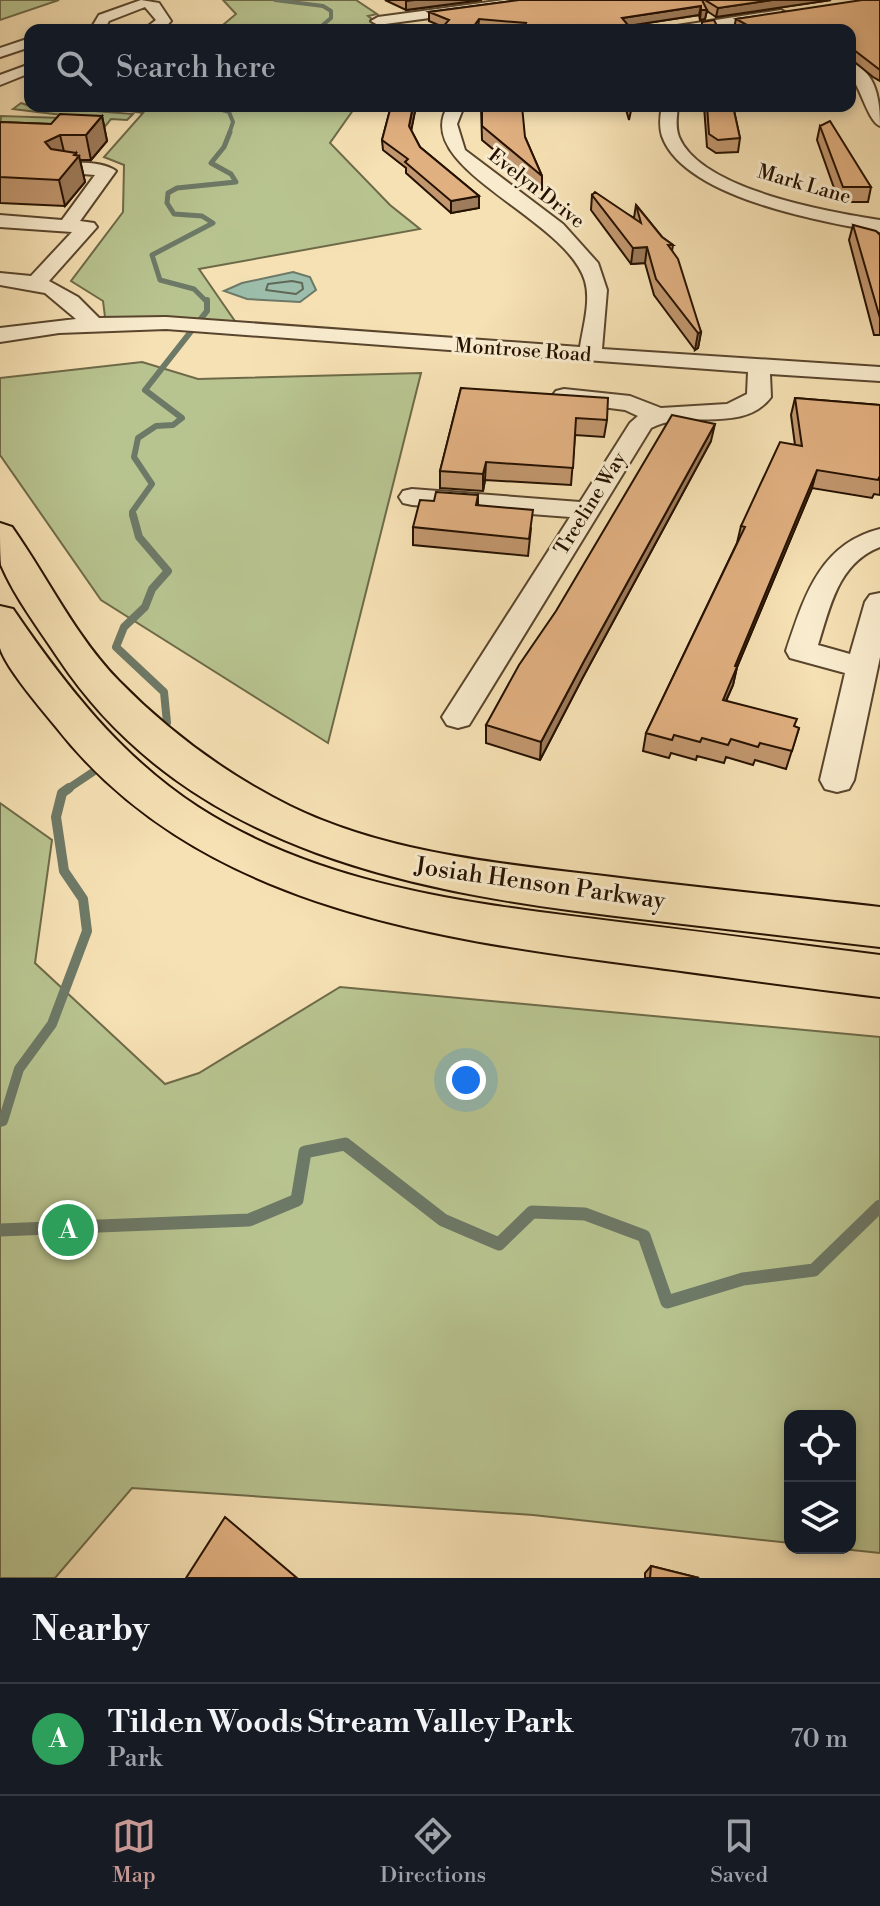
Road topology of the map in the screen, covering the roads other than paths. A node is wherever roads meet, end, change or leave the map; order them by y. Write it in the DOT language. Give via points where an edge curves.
graph roads {
  1 [pos="445,0"];
  2 [pos="533,0"];
  3 [pos="463,9"];
  4 [pos="791,13"];
  5 [pos="762,17"];
  6 [pos="378,21"];
  7 [pos="100,24"];
  8 [pos="159,24"];
  9 [pos="486,24"];
  10 [pos="716,24"];
  11 [pos="777,24"];
  12 [pos="24,44"];
  13 [pos="0,53"];
  14 [pos="0,60"];
  15 [pos="24,66"];
  16 [pos="856,69"];
  17 [pos="24,70"];
  18 [pos="880,71"];
  19 [pos="856,72"];
  20 [pos="0,80"];
  21 [pos="453,112"];
  22 [pos="669,112"];
  23 [pos="880,121"];
  24 [pos="63,168"];
  25 [pos="0,221"];
  26 [pos="67,226"];
  27 [pos="880,226"];
  28 [pos="0,279"];
  29 [pos="36,283"];
  30 [pos="91,323"];
  31 [pos="166,323"];
  32 [pos="0,335"];
  33 [pos="0,351"];
  34 [pos="590,355"];
  35 [pos="759,366"];
  36 [pos="880,374"];
  37 [pos="535,394"];
  38 [pos="656,415"];
  39 [pos="412,497"];
  40 [pos="586,510"];
  41 [pos="0,534"];
  42 [pos="880,537"];
  43 [pos="825,581"];
  44 [pos="880,594"];
  45 [pos="880,602"];
  46 [pos="0,618"];
  47 [pos="862,667"];
  48 [pos="458,717"];
  49 [pos="837,780"];
  50 [pos="880,927"];
  51 [pos="880,976"];
  1 -- 3 [label="street"];
  2 -- 3 [label="street"];
  3 -- 6 [label="street"];
  3 -- 9 [label="street"];
  4 -- 5 [label="street"];
  5 -- 10 [label="street"];
  5 -- 11 [label="street"];
  7 -- 8 [label="street" via="145,3 154,6 164,21"];
  12 -- 13 [label="street"];
  14 -- 15 [label="street"];
  16 -- 18 [label="street"];
  17 -- 20 [label="street"];
  19 -- 23 [label="street" via="867,85"];
  21 -- 34 [label="street, Evelyn Drive" via="449,137 458,153 586,258 596,284"];
  22 -- 27 [label="street, Mark Lane" via="667,126 679,150 726,183 794,209"];
  24 -- 26 [label="street" via="107,171"];
  25 -- 26 [label="street"];
  26 -- 29 [label="street" via="87,227"];
  28 -- 29 [label="street"];
  29 -- 30 [label="street" via="60,290"];
  30 -- 31 [label="street, Montrose Road"];
  30 -- 32 [label="street, Montrose Road"];
  31 -- 33 [label="street, Montrose Road"];
  31 -- 34 [label="street, Montrose Road"];
  34 -- 35 [label="street, Montrose Road"];
  35 -- 36 [label="street, Montrose Road"];
  35 -- 38 [label="street" via="759,397 748,406"];
  37 -- 38 [label="street" via="609,399"];
  38 -- 40 [label="street, Treeline Way" via="642,423"];
  39 -- 40 [label="street"];
  40 -- 48 [label="street, Treeline Way"];
  41 -- 50 [label="main road, Josiah Henson Parkway" via="102,688 154,740 242,802 312,835 439,873"];
  42 -- 43 [label="street" via="860,542 842,555"];
  43 -- 44 [label="street"];
  43 -- 47 [label="street" via="801,651"];
  45 -- 47 [label="street"];
  46 -- 51 [label="main road, Josiah Henson Parkway" via="58,705 144,790 236,849 314,883 395,908 494,927"];
  47 -- 49 [label="street"];
}
